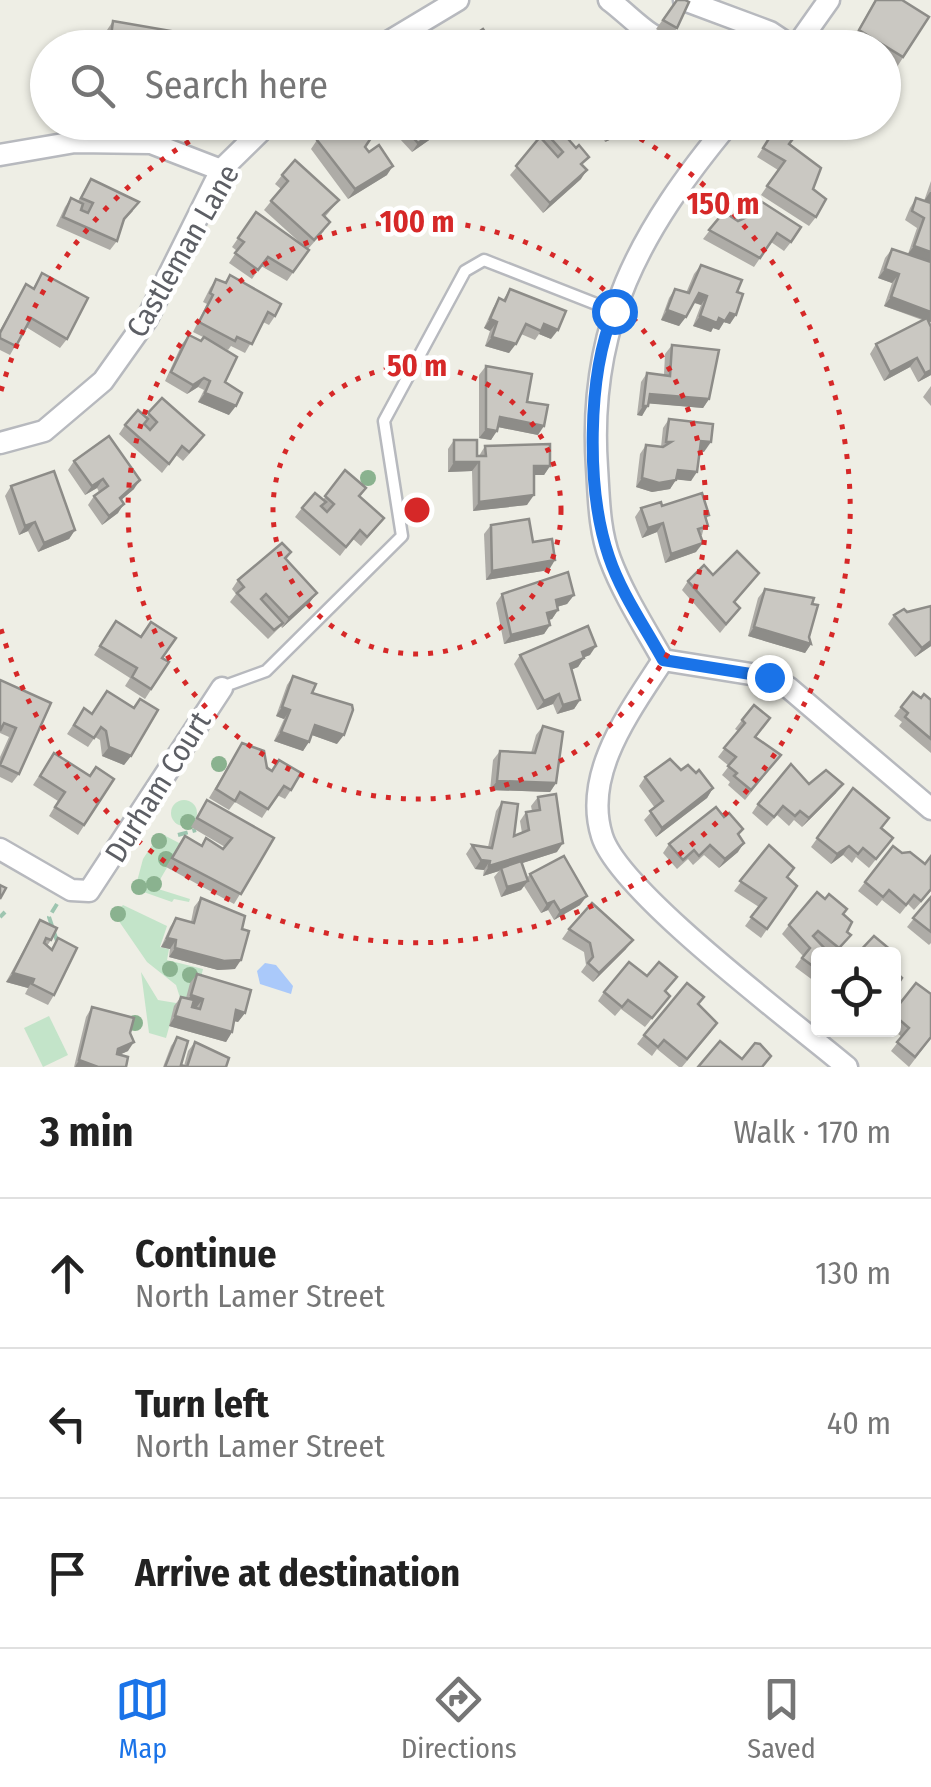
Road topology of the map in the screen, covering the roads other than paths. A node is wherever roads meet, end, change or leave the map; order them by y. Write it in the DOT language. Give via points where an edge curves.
graph roads {
  1 [pos="458,0"];
  2 [pos="610,0"];
  3 [pos="684,0"];
  4 [pos="828,0"];
  5 [pos="408,30"];
  6 [pos="648,30"];
  7 [pos="765,30"];
  8 [pos="807,30"];
  9 [pos="252,140"];
  10 [pos="716,140"];
  11 [pos="0,155"];
  12 [pos="221,170"];
  13 [pos="614,311"];
  14 [pos="0,443"];
  15 [pos="663,660"];
  16 [pos="222,688"];
  17 [pos="931,810"];
  18 [pos="0,849"];
  19 [pos="847,1067"];
  1 -- 5 [label="street"];
  2 -- 6 [label="street"];
  3 -- 7 [label="street"];
  4 -- 8 [label="street"];
  9 -- 12 [label="street, Castleman Lane"];
  10 -- 13 [label="street" via="662,212"];
  11 -- 12 [label="street" via="76,142 151,143"];
  12 -- 14 [label="street, Castleman Lane" via="147,319 104,381 44,431"];
  13 -- 15 [label="street" via="593,413 600,516 608,557"];
  13 -- 16 [label="lane" via="484,260 465,271 384,421 402,536 266,671"];
  15 -- 17 [label="street" via="769,677 789,688"];
  15 -- 19 [label="street" via="607,755 601,836 633,886"];
  16 -- 18 [label="street, Durham Court" via="95,886 80,893"];
}
